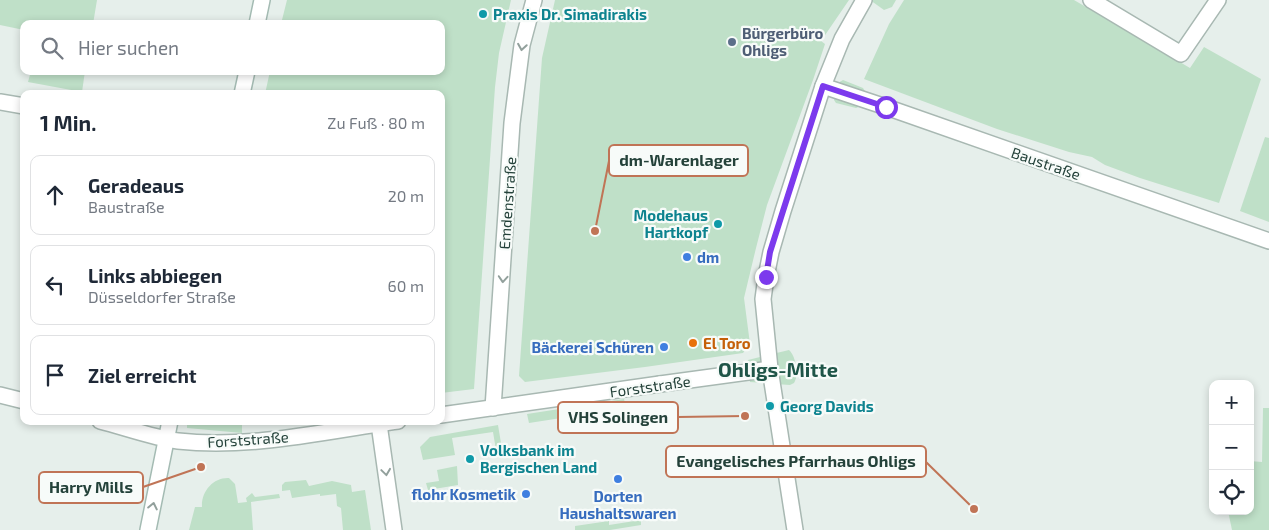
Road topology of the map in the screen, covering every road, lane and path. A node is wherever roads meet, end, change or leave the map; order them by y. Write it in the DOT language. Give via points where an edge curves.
graph roads {
  1 [pos="262,0"];
  2 [pos="534,0"];
  3 [pos="864,0"];
  4 [pos="1091,0"];
  5 [pos="1218,0"];
  6 [pos="258,20"];
  7 [pos="246,75"];
  8 [pos="823,86"];
  9 [pos="243,90"];
  10 [pos="0,102"];
  11 [pos="20,105"];
  12 [pos="1269,241"];
  13 [pos="770,369"];
  14 [pos="0,395"];
  15 [pos="20,400"];
  16 [pos="493,408"];
  17 [pos="445,414"];
  18 [pos="116,425"];
  19 [pos="169,425"];
  20 [pos="372,425"];
  21 [pos="379,425"];
  22 [pos="167,438"];
  23 [pos="148,530"];
  24 [pos="394,530"];
  25 [pos="796,530"];
  1 -- 6 [label="street"];
  2 -- 16 [label="street, Emdenstraße, one-way" via="522,45 512,122"];
  3 -- 8 [label="street" via="842,39"];
  4 -- 5 [label="street" via="1181,54"];
  7 -- 9 [label="street"];
  8 -- 12 [label="street, Baustraße"];
  8 -- 13 [label="street" via="770,252 763,299"];
  10 -- 11 [label="street"];
  13 -- 16 [label="street, Forststraße"];
  13 -- 25 [label="street"];
  14 -- 15 [label="street"];
  16 -- 17 [label="street, Forststraße"];
  18 -- 22 [label="street, Forststraße"];
  19 -- 22 [label="street"];
  20 -- 22 [label="street, Forststraße" via="261,440 208,443"];
  21 -- 24 [label="street, one-way"];
  23 -- 22 [label="street, one-way"];
}
